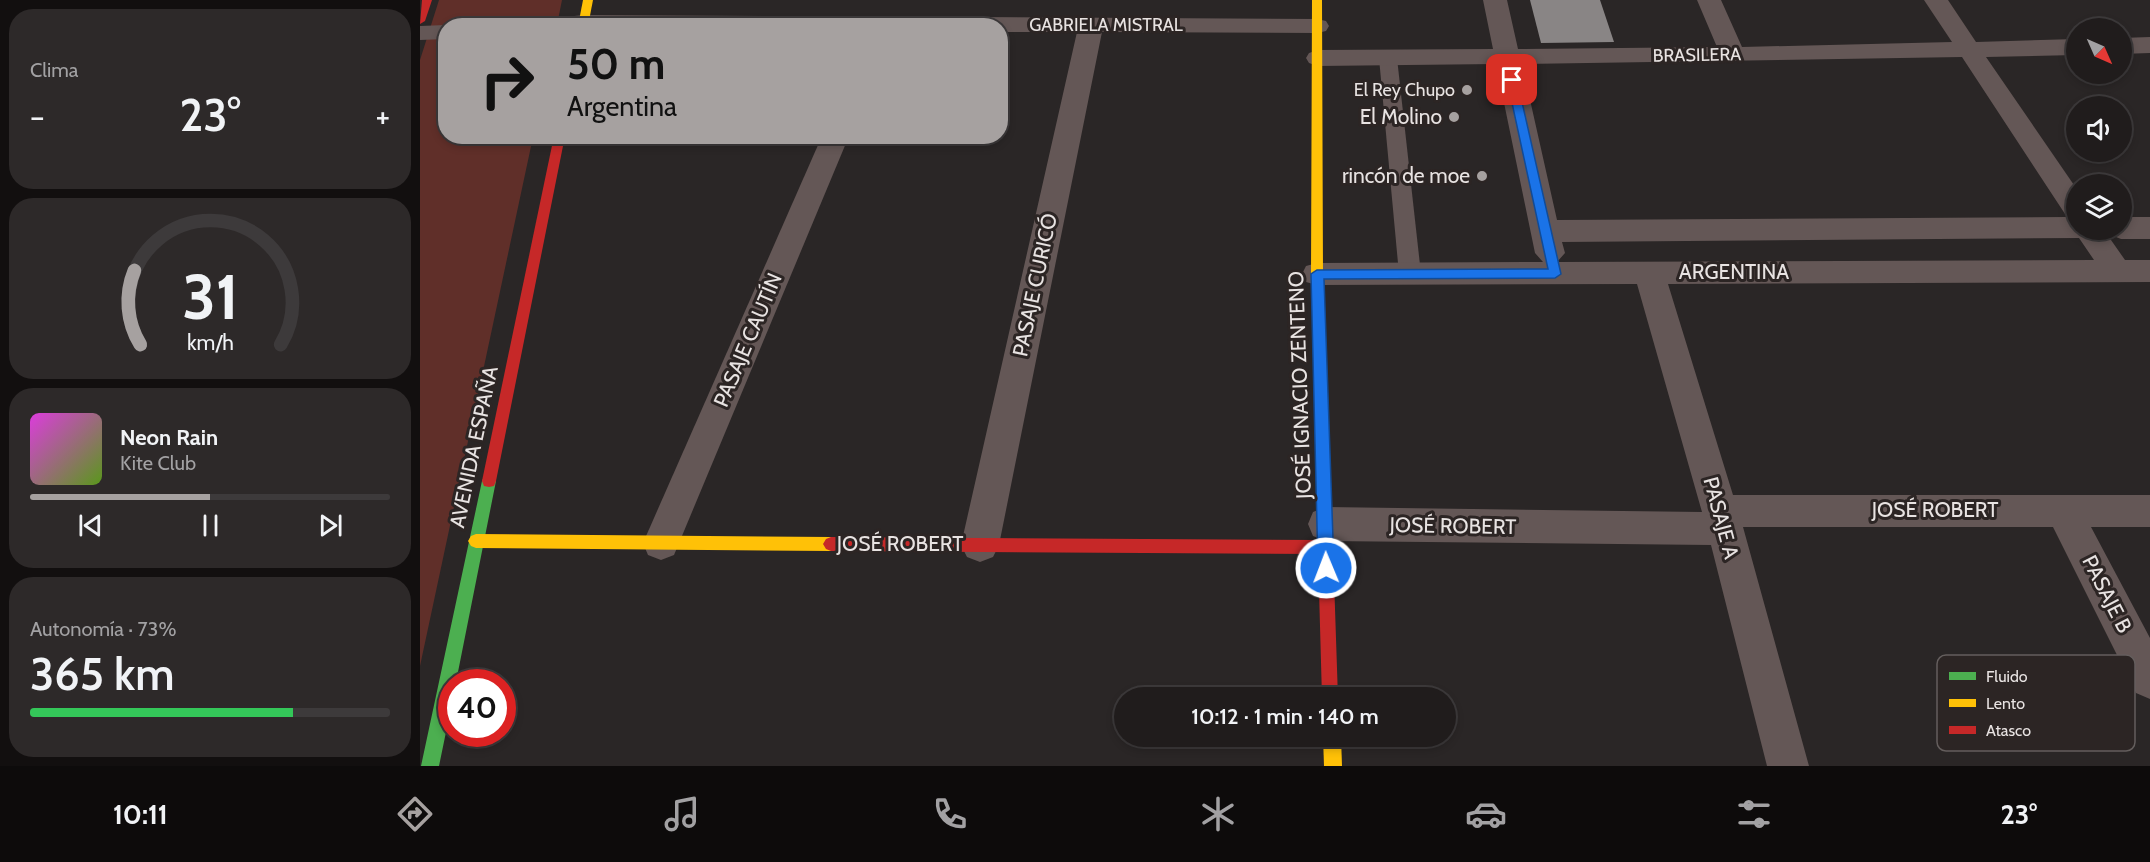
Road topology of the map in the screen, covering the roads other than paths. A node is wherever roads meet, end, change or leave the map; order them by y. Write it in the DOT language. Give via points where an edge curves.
graph roads {
  1 [pos="427,0"];
  2 [pos="1317,0"];
  3 [pos="1495,0"];
  4 [pos="1709,0"];
  5 [pos="1936,0"];
  6 [pos="585,16"];
  7 [pos="651,18"];
  8 [pos="420,21"];
  9 [pos="1008,25"];
  10 [pos="1091,25"];
  11 [pos="1317,26"];
  12 [pos="438,32"];
  13 [pos="420,33"];
  14 [pos="2150,45"];
  15 [pos="2132,46"];
  16 [pos="2066,47"];
  17 [pos="1971,50"];
  18 [pos="1733,55"];
  19 [pos="1318,58"];
  20 [pos="1388,58"];
  21 [pos="1507,58"];
  22 [pos="558,144"];
  23 [pos="833,144"];
  24 [pos="2066,195"];
  25 [pos="2066,228"];
  26 [pos="2132,228"];
  27 [pos="2150,228"];
  28 [pos="1546,231"];
  29 [pos="2096,240"];
  30 [pos="2117,271"];
  31 [pos="2150,271"];
  32 [pos="1649,272"];
  33 [pos="1317,274"];
  34 [pos="1410,274"];
  35 [pos="1555,274"];
  36 [pos="2063,510"];
  37 [pos="2150,511"];
  38 [pos="1722,520"];
  39 [pos="1325,536"];
  40 [pos="476,541"];
  41 [pos="661,543"];
  42 [pos="980,545"];
  43 [pos="2150,679"];
  44 [pos="1330,687"];
  45 [pos="1332,747"];
  46 [pos="430,766"];
  47 [pos="1333,766"];
  48 [pos="1788,766"];
  1 -- 8 [label="street"];
  2 -- 11 [label="street, JOSÉ IGNACIO ZENTENO"];
  3 -- 21 [label="street"];
  4 -- 18 [label="street"];
  5 -- 17 [label="street"];
  6 -- 7 [label="street, GABRIELA MISTRAL"];
  9 -- 10 [label="street, GABRIELA MISTRAL"];
  10 -- 11 [label="street, GABRIELA MISTRAL"];
  10 -- 42 [label="street, PASAJE CURICÓ"];
  11 -- 19 [label="street, JOSÉ IGNACIO ZENTENO"];
  12 -- 13 [label="street"];
  14 -- 15 [label="street"];
  16 -- 17 [label="street, BRASILERA"];
  17 -- 18 [label="street, BRASILERA"];
  17 -- 24 [label="street"];
  18 -- 21 [label="street, BRASILERA"];
  19 -- 20 [label="street, BRASILERA"];
  19 -- 33 [label="street, JOSÉ IGNACIO ZENTENO"];
  20 -- 21 [label="street, BRASILERA"];
  20 -- 34 [label="lane"];
  21 -- 28 [label="street"];
  22 -- 40 [label="street, AVENIDA ESPAÑA"];
  23 -- 41 [label="street, PASAJE CAUTÍN"];
  25 -- 28 [label="street, ARGENTINA"];
  26 -- 27 [label="street"];
  28 -- 35 [label="street"];
  29 -- 30 [label="street"];
  30 -- 31 [label="street, ARGENTINA"];
  30 -- 32 [label="street, ARGENTINA"];
  32 -- 35 [label="street, ARGENTINA"];
  32 -- 38 [label="street, PASAJE A"];
  33 -- 34 [label="street, ARGENTINA"];
  33 -- 39 [label="street, JOSÉ IGNACIO ZENTENO"];
  34 -- 35 [label="street, ARGENTINA"];
  36 -- 37 [label="street, JOSÉ ROBERT"];
  36 -- 38 [label="street, JOSÉ ROBERT"];
  36 -- 43 [label="street, PASAJE B"];
  38 -- 39 [label="street, JOSÉ ROBERT"];
  38 -- 48 [label="street, PASAJE A"];
  39 -- 42 [label="street, JOSÉ ROBERT"];
  39 -- 44 [label="street, JOSÉ IGNACIO ZENTENO"];
  40 -- 41 [label="street, JOSÉ ROBERT"];
  40 -- 46 [label="street, AVENIDA ESPAÑA"];
  41 -- 42 [label="street, JOSÉ ROBERT"];
  45 -- 47 [label="street"];
}
